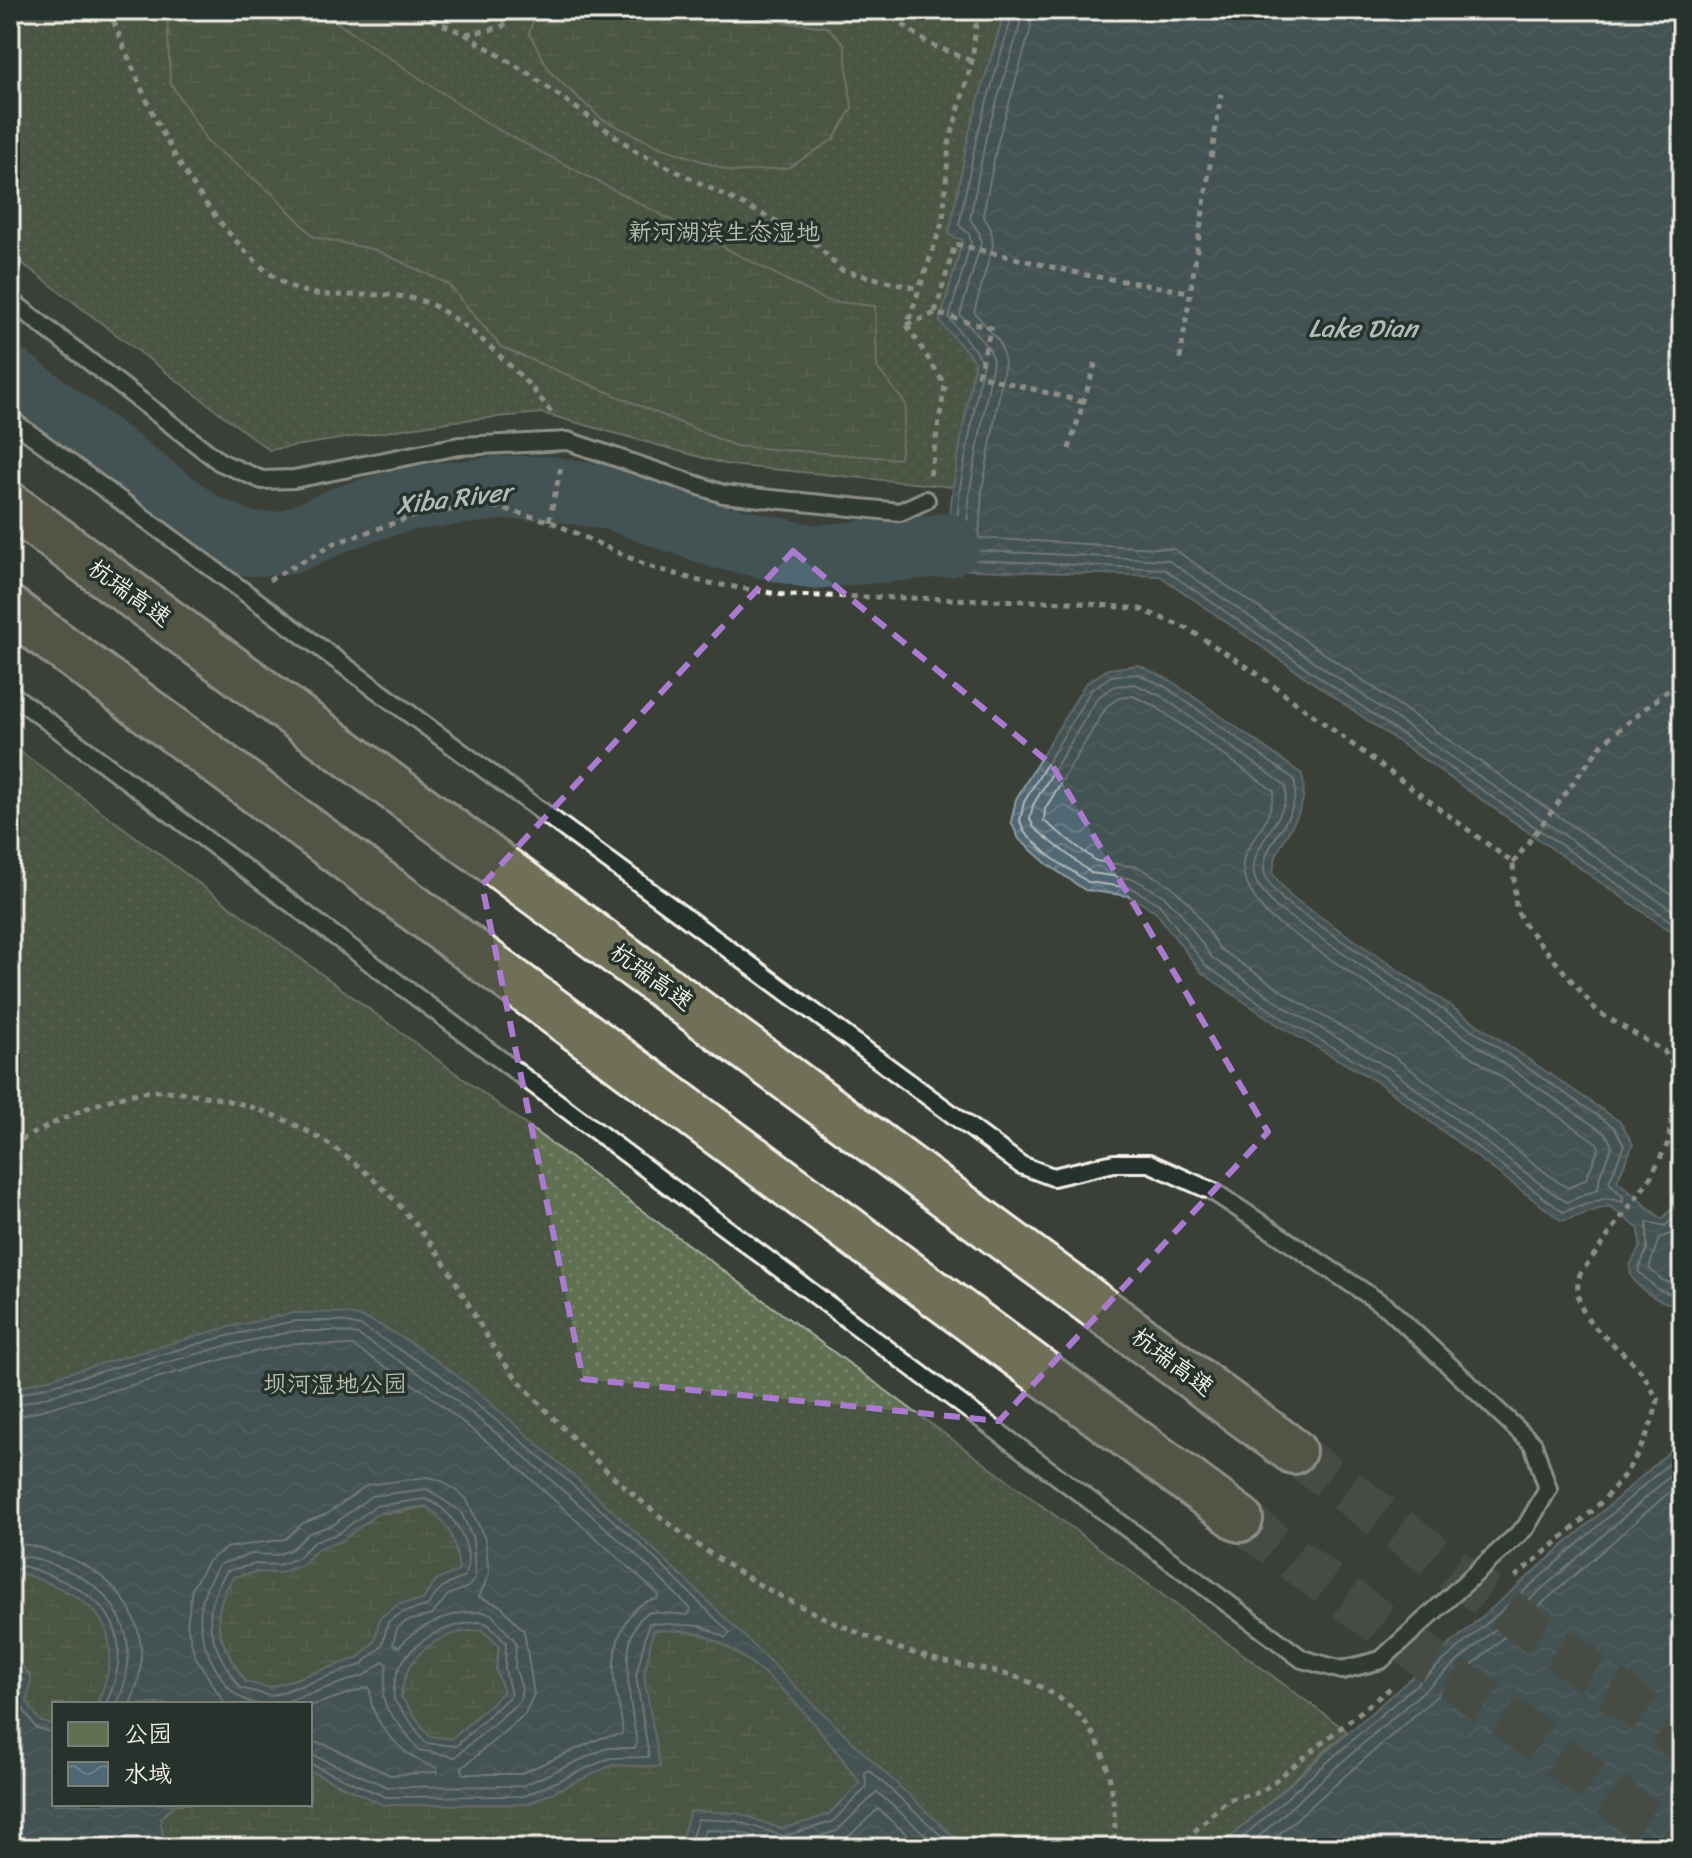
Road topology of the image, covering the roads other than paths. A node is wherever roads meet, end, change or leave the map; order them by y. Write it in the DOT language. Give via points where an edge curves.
graph roads {
  1 [pos="10,300"];
  2 [pos="10,419"];
  3 [pos="926,500"];
  4 [pos="10,505"];
  5 [pos="20,616"];
  6 [pos="10,693"];
  7 [pos="1293,1451"];
  8 [pos="1240,1519"];
  1 -- 3 [label="lane" via="220,462 262,480 294,479 459,446 566,448 723,494 900,512"];
  2 -- 6 [label="lane" via="1021,1165 1053,1177 1114,1163 1149,1163 1214,1192 1388,1308 1533,1444 1548,1489 1526,1527 1381,1660 1342,1670 1302,1659"];
  4 -- 7 [label="highway, 杭瑞高速"];
  5 -- 8 [label="highway"];
}
